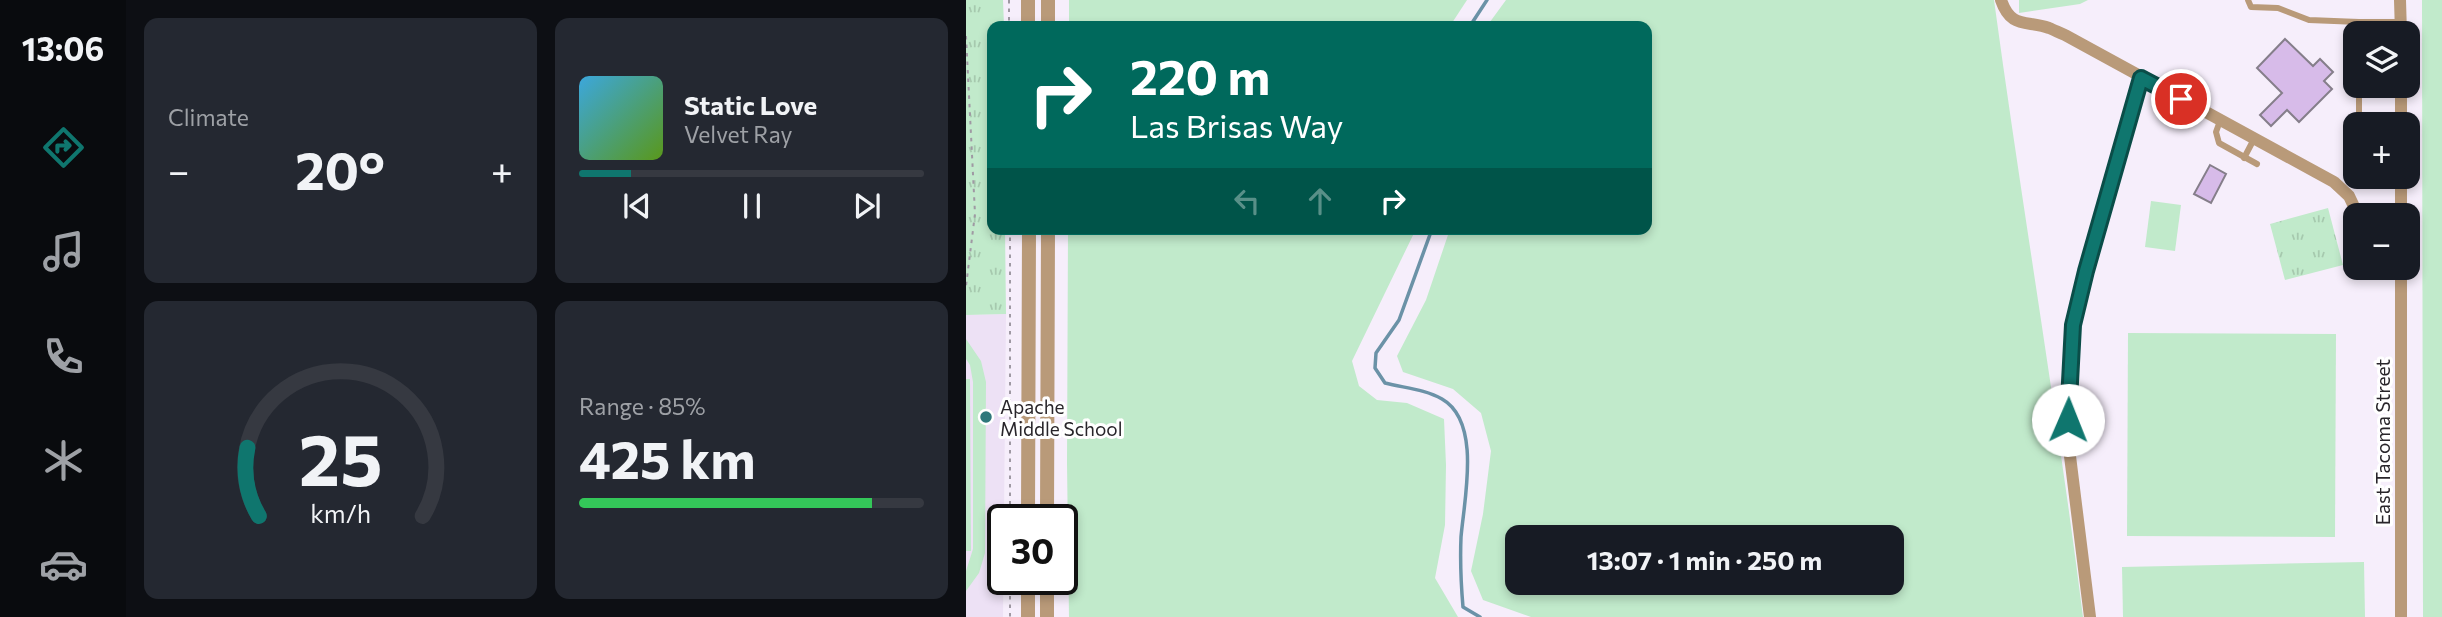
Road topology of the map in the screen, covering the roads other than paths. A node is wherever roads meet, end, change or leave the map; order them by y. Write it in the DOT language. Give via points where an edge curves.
graph roads {
  1 [pos="1028,0"];
  2 [pos="1048,0"];
  3 [pos="2001,0"];
  4 [pos="2248,0"];
  5 [pos="2400,0"];
  6 [pos="1028,21"];
  7 [pos="1048,21"];
  8 [pos="2343,21"];
  9 [pos="2401,21"];
  10 [pos="2141,78"];
  11 [pos="2220,121"];
  12 [pos="2254,139"];
  13 [pos="2244,158"];
  14 [pos="2257,164"];
  15 [pos="2352,203"];
  16 [pos="1029,235"];
  17 [pos="1048,235"];
  18 [pos="2400,280"];
  19 [pos="1028,504"];
  20 [pos="1047,504"];
  21 [pos="1028,595"];
  22 [pos="1047,595"];
  23 [pos="1028,617"];
  24 [pos="1047,617"];
  25 [pos="2090,617"];
  26 [pos="2401,617"];
  1 -- 6 [label="street"];
  2 -- 7 [label="street"];
  3 -- 10 [label="street" via="2005,12 2017,22 2047,27"];
  4 -- 8 [label="lane" via="2251,7 2278,8 2309,20"];
  5 -- 9 [label="street"];
  10 -- 11 [label="street"];
  10 -- 25 [label="street" via="2073,325 2068,440"];
  11 -- 12 [label="street"];
  11 -- 13 [label="lane" via="2219,143"];
  12 -- 13 [label="lane"];
  12 -- 15 [label="street" via="2334,182"];
  13 -- 14 [label="lane"];
  16 -- 19 [label="street"];
  17 -- 20 [label="street"];
  18 -- 26 [label="street, East Tacoma Street"];
  21 -- 23 [label="street"];
  22 -- 24 [label="street"];
}
